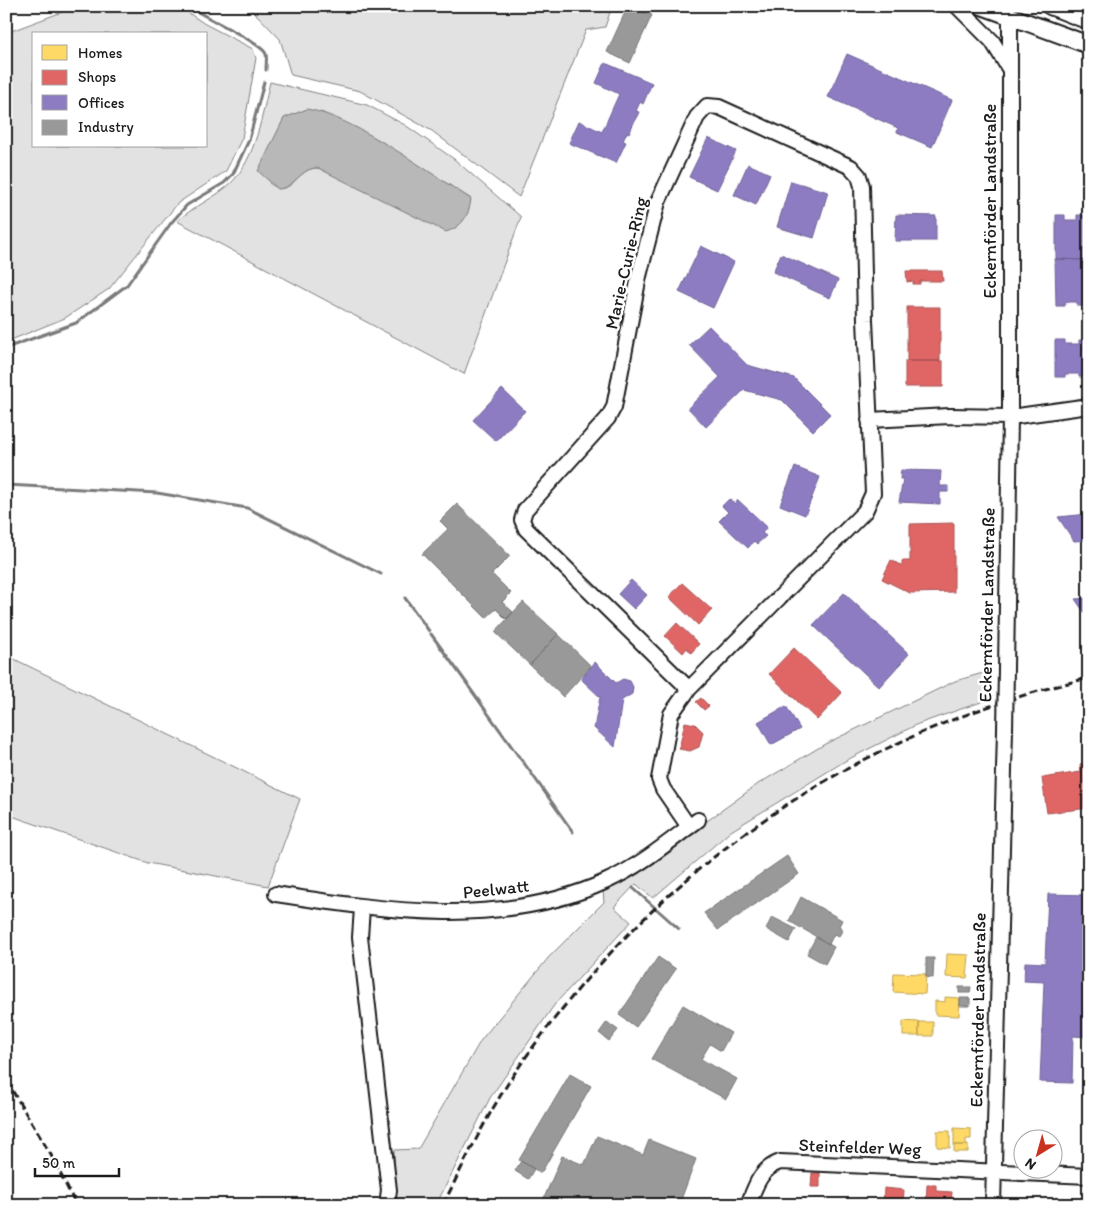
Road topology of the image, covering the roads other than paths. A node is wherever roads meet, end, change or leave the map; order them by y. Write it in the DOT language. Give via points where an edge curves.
graph roads {
  1 [pos="957,6"];
  2 [pos="982,6"];
  3 [pos="1058,8"];
  4 [pos="1010,11"];
  5 [pos="1089,21"];
  6 [pos="1089,46"];
  7 [pos="1010,71"];
  8 [pos="1089,406"];
  9 [pos="1010,417"];
  10 [pos="869,420"];
  11 [pos="689,689"];
  12 [pos="694,823"];
  13 [pos="276,894"];
  14 [pos="362,908"];
  15 [pos="995,1170"];
  16 [pos="1089,1176"];
  17 [pos="387,1205"];
  18 [pos="748,1205"];
  19 [pos="994,1205"];
  1 -- 7 [label="street" via="992,41"];
  2 -- 4 [label="main road"];
  3 -- 5 [label="main road"];
  4 -- 6 [label="main road"];
  4 -- 7 [label="street, Eckernförder Landstraße"];
  7 -- 9 [label="street, Eckernförder Landstraße"];
  8 -- 9 [label="street"];
  9 -- 10 [label="street"];
  9 -- 15 [label="street, Eckernförder Landstraße, bridge"];
  10 -- 11 [label="street, Marie-Curie-Ring" via="873,493 865,511"];
  10 -- 11 [label="street, Marie-Curie-Ring" via="862,186 859,176 851,167 719,107 707,106 697,118 658,202 639,276 614,407 608,418 525,510 522,520 526,529"];
  11 -- 12 [label="street, Marie-Curie-Ring" via="672,714 659,779 663,789"];
  12 -- 14 [label="street, Peelwatt" via="609,880 552,902 459,912"];
  13 -- 14 [label="street, Peelwatt"];
  14 -- 17 [label="street" via="360,937 389,1190"];
  15 -- 16 [label="street, Steinfelder Weg"];
  15 -- 18 [label="street, Steinfelder Weg" via="780,1162 769,1166 763,1173"];
  15 -- 19 [label="street, Eckernförder Landstraße"];
}
